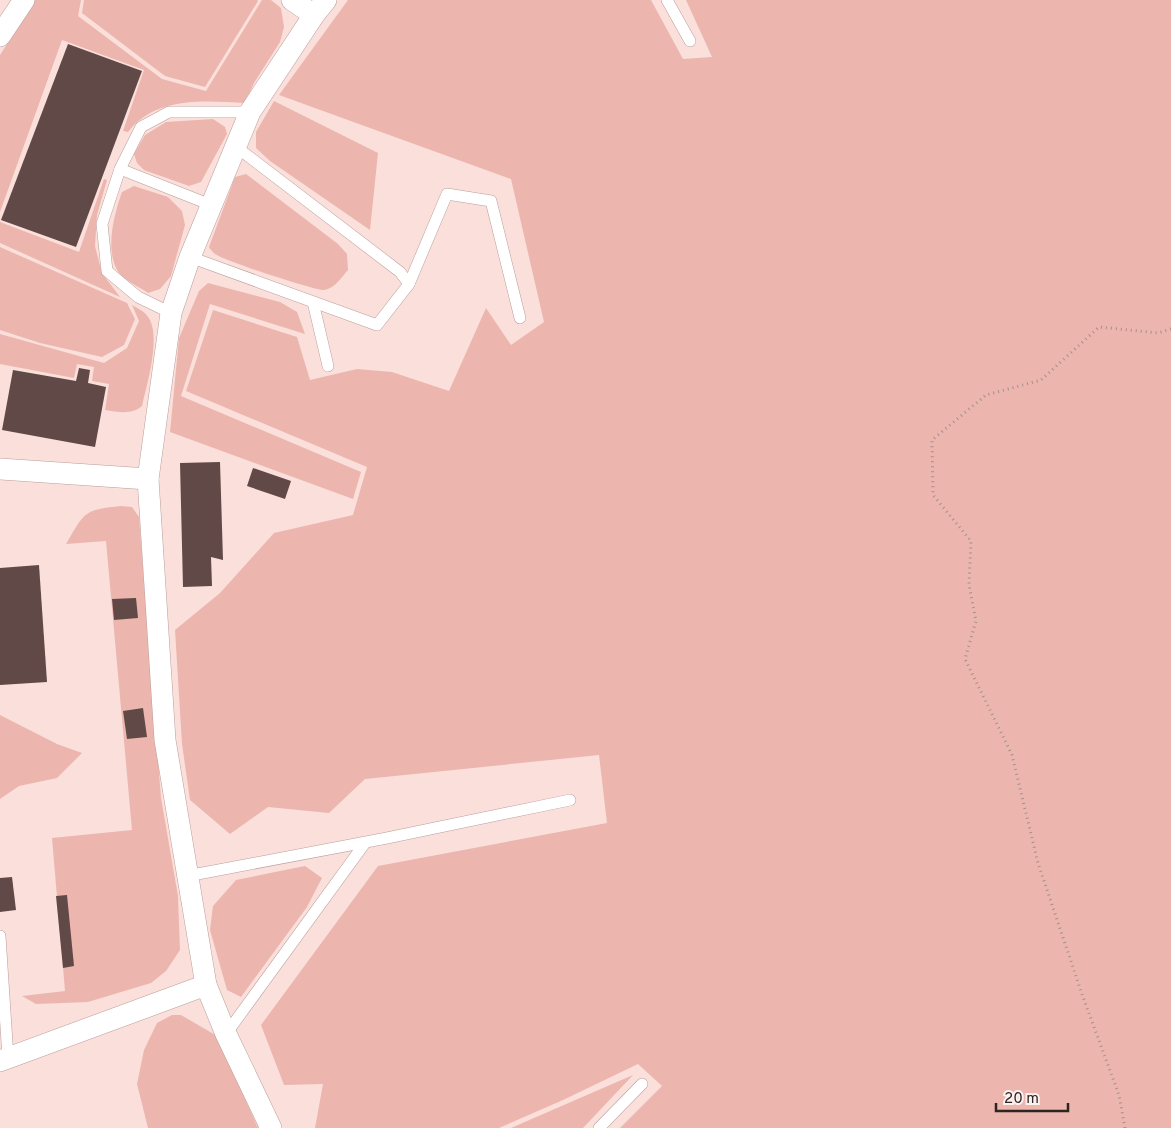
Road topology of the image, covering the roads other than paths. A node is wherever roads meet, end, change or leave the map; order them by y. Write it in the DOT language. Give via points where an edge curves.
graph roads {
  1 [pos="24,0"];
  2 [pos="292,0"];
  3 [pos="667,0"];
  4 [pos="320,7"];
  5 [pos="0,36"];
  6 [pos="690,41"];
  7 [pos="250,112"];
  8 [pos="235,146"];
  9 [pos="120,169"];
  10 [pos="211,205"];
  11 [pos="190,257"];
  12 [pos="409,284"];
  13 [pos="313,302"];
  14 [pos="170,313"];
  15 [pos="520,318"];
  16 [pos="328,366"];
  17 [pos="0,469"];
  18 [pos="148,479"];
  19 [pos="570,800"];
  20 [pos="365,843"];
  21 [pos="187,876"];
  22 [pos="0,936"];
  23 [pos="206,985"];
  24 [pos="226,1034"];
  25 [pos="4,1060"];
  26 [pos="642,1084"];
  27 [pos="271,1128"];
  28 [pos="599,1128"];
  1 -- 5 [label="street"];
  2 -- 4 [label="street"];
  3 -- 6 [label="lane"];
  4 -- 7 [label="street"];
  7 -- 8 [label="street"];
  7 -- 9 [label="lane" via="169,112 141,127"];
  8 -- 10 [label="street"];
  8 -- 12 [label="lane" via="400,272"];
  9 -- 10 [label="lane"];
  9 -- 14 [label="lane" via="102,224 107,271 138,297"];
  10 -- 11 [label="street"];
  11 -- 13 [label="lane"];
  11 -- 14 [label="street"];
  12 -- 13 [label="lane" via="377,325"];
  12 -- 15 [label="lane" via="447,194 491,201"];
  13 -- 16 [label="lane"];
  14 -- 18 [label="street"];
  17 -- 18 [label="street"];
  18 -- 21 [label="street" via="166,740"];
  19 -- 20 [label="lane"];
  20 -- 21 [label="lane"];
  20 -- 24 [label="lane"];
  21 -- 23 [label="street"];
  22 -- 25 [label="lane"];
  23 -- 24 [label="street"];
  23 -- 25 [label="street"];
  24 -- 27 [label="street"];
  26 -- 28 [label="lane"];
}
